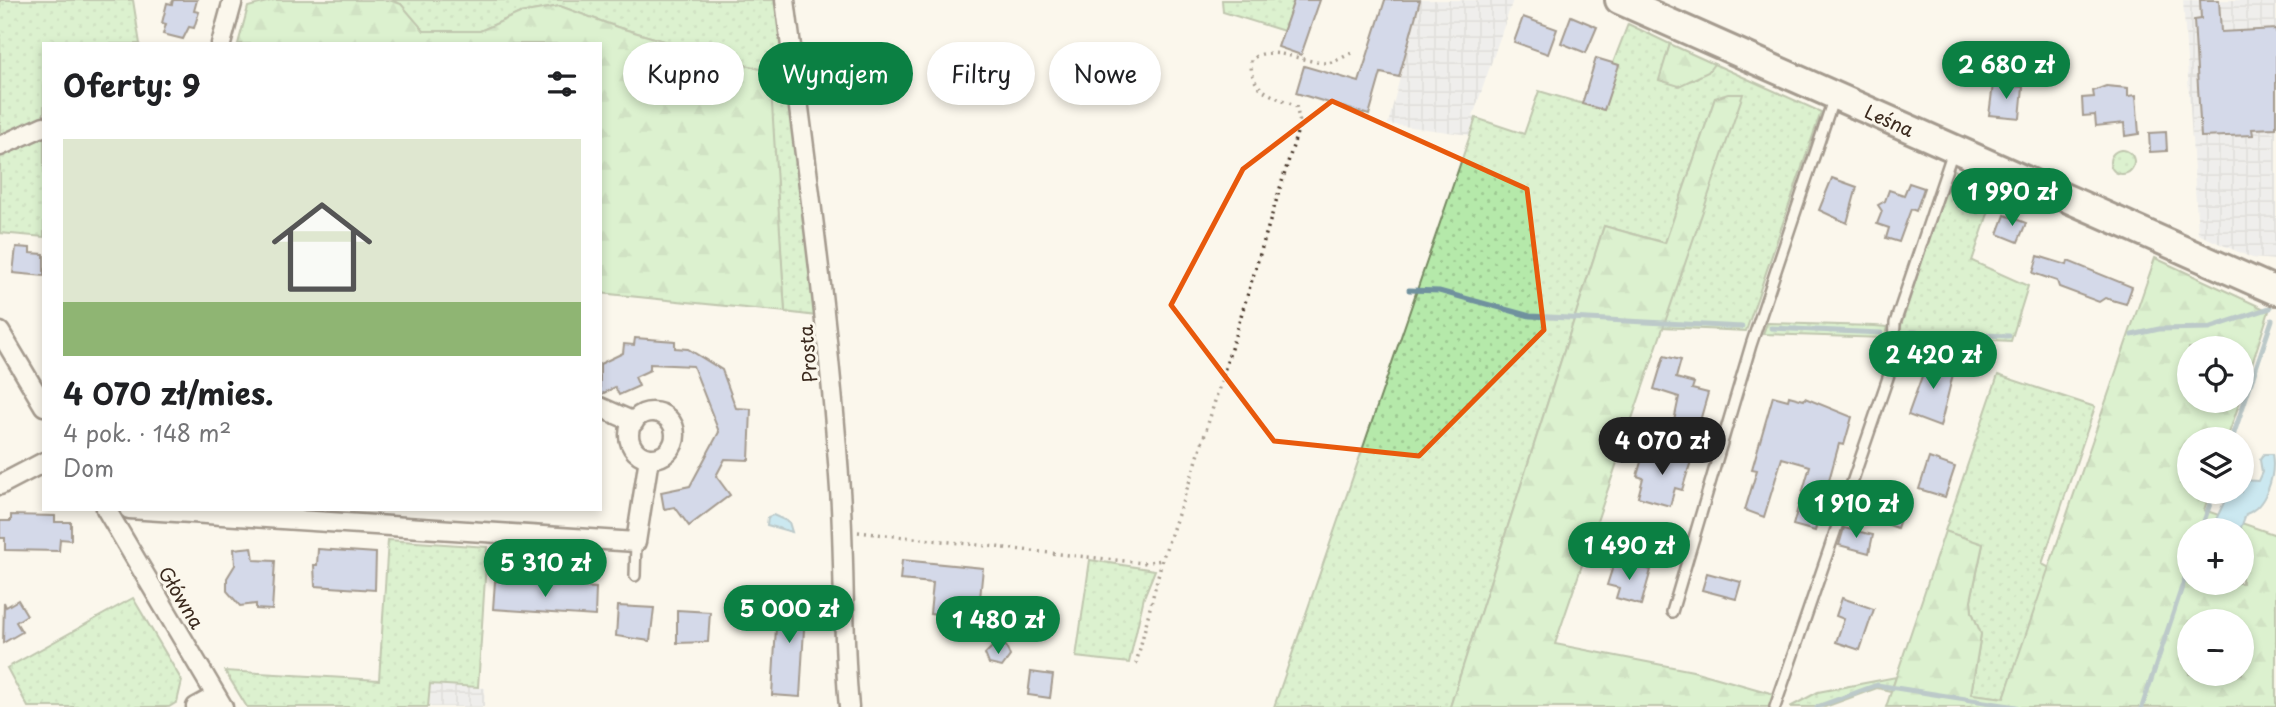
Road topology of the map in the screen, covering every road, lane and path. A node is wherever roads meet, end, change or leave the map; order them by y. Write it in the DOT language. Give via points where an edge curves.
graph roads {
  1 [pos="233,0"];
  2 [pos="785,0"];
  3 [pos="1619,0"];
  4 [pos="222,42"];
  5 [pos="1353,52"];
  6 [pos="1834,97"];
  7 [pos="42,127"];
  8 [pos="0,146"];
  9 [pos="1954,150"];
  10 [pos="2276,291"];
  11 [pos="0,332"];
  12 [pos="42,403"];
  13 [pos="602,408"];
  14 [pos="634,422"];
  15 [pos="649,458"];
  16 [pos="42,463"];
  17 [pos="0,485"];
  18 [pos="107,511"];
  19 [pos="200,511"];
  20 [pos="270,513"];
  21 [pos="842,533"];
  22 [pos="636,541"];
  23 [pos="1162,560"];
  24 [pos="635,576"];
  25 [pos="1672,612"];
  26 [pos="1136,664"];
  27 [pos="220,701"];
  28 [pos="196,707"];
  29 [pos="849,707"];
  30 [pos="1775,707"];
  1 -- 4 [label="street"];
  2 -- 21 [label="street, Prosta" via="827,335"];
  3 -- 6 [label="street, Leśna"];
  5 -- 23 [label="path" via="1331,63 1271,53 1258,53 1251,60 1250,76 1256,85 1296,106 1300,123"];
  6 -- 9 [label="street, Leśna"];
  6 -- 25 [label="lane" via="1751,345"];
  7 -- 8 [label="street"];
  9 -- 10 [label="street, Leśna"];
  9 -- 30 [label="lane" via="1895,323 1893,363"];
  11 -- 12 [label="street"];
  13 -- 14 [label="street"];
  14 -- 15 [label="street" via="630,440 638,453"];
  14 -- 15 [label="street" via="645,414 660,414 674,430 668,452"];
  15 -- 22 [label="street"];
  16 -- 17 [label="street"];
  18 -- 27 [label="street, Główna"];
  19 -- 20 [label="street"];
  20 -- 22 [label="street"];
  21 -- 23 [label="path" via="888,534 1143,563"];
  21 -- 29 [label="street, Prosta"];
  22 -- 24 [label="lane"];
  23 -- 26 [label="path"];
  27 -- 28 [label="street"];
}
